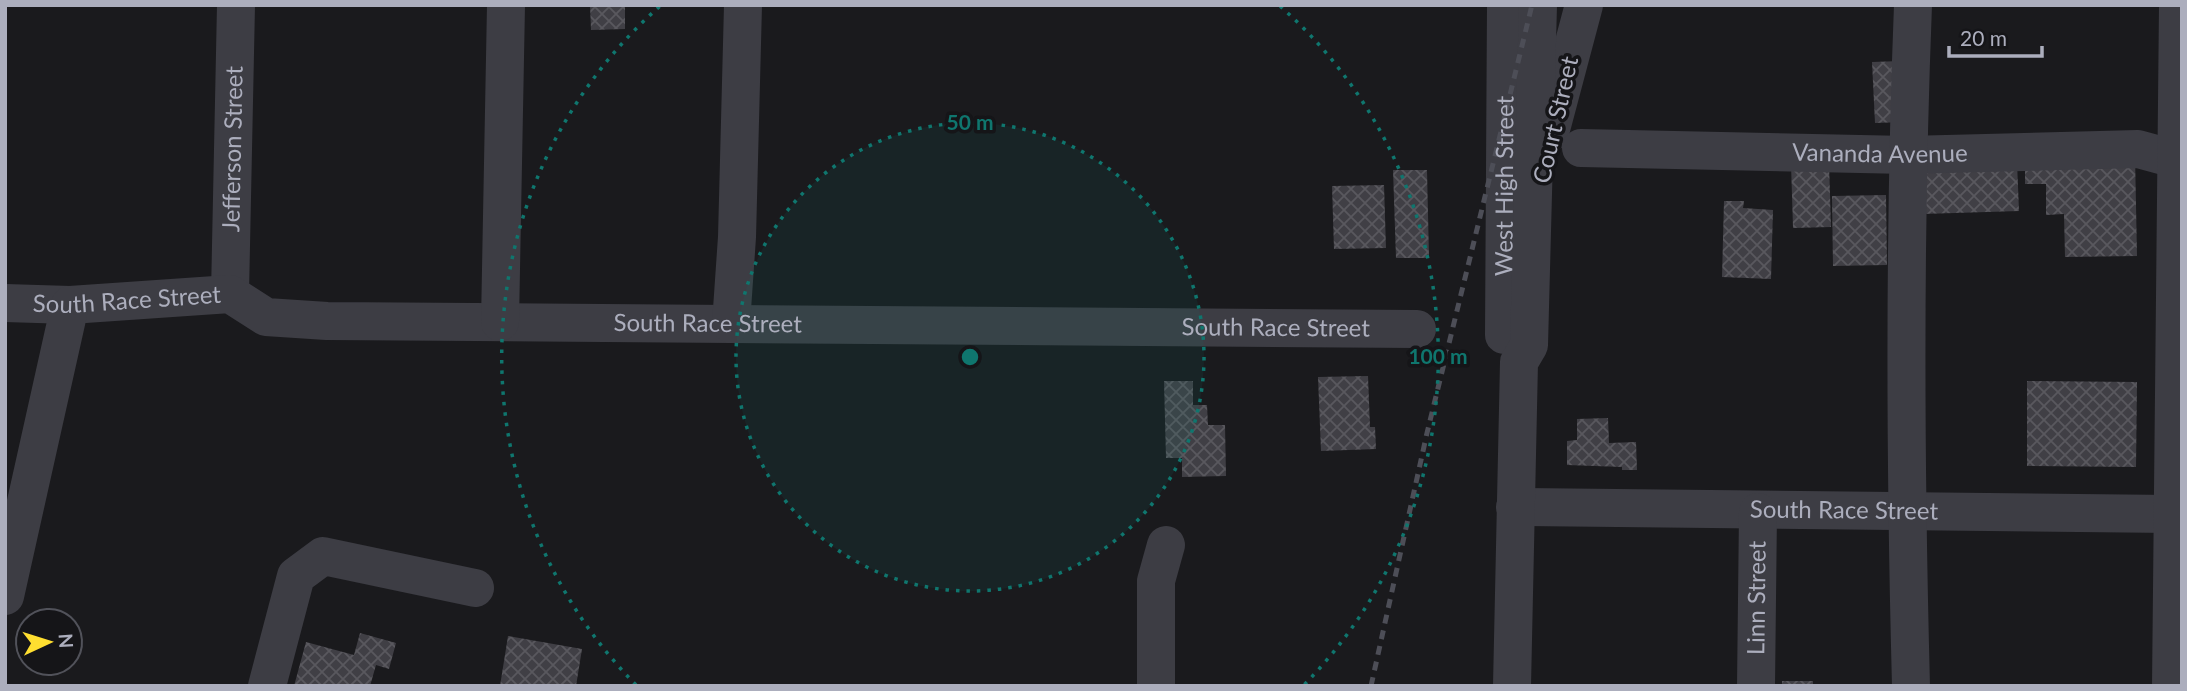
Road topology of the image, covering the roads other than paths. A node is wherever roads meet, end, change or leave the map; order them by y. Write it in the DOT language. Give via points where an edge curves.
graph roads {
  1 [pos="236,5"];
  2 [pos="506,5"];
  3 [pos="743,5"];
  4 [pos="1506,5"];
  5 [pos="1538,5"];
  6 [pos="1584,5"];
  7 [pos="1913,5"];
  8 [pos="2178,5"];
  9 [pos="1581,148"];
  10 [pos="1907,155"];
  11 [pos="2179,161"];
  12 [pos="1533,235"];
  13 [pos="230,294"];
  14 [pos="5,303"];
  15 [pos="70,305"];
  16 [pos="500,322"];
  17 [pos="731,324"];
  18 [pos="1417,329"];
  19 [pos="1519,362"];
  20 [pos="2175,503"];
  21 [pos="1515,507"];
  22 [pos="1758,512"];
  23 [pos="1907,512"];
  24 [pos="1166,545"];
  25 [pos="475,588"];
  26 [pos="5,596"];
  27 [pos="267,686"];
  28 [pos="1156,686"];
  29 [pos="1513,686"];
  30 [pos="1756,686"];
  31 [pos="1911,686"];
  32 [pos="2171,686"];
  1 -- 13 [label="street, Jefferson Street"];
  2 -- 16 [label="street"];
  3 -- 17 [label="street"];
  4 -- 19 [label="street, West High Street" via="1504,346"];
  5 -- 12 [label="street, West High Street"];
  6 -- 12 [label="street, Court Street" via="1545,154"];
  7 -- 10 [label="street"];
  8 -- 11 [label="street"];
  9 -- 10 [label="street, Vananda Avenue"];
  10 -- 11 [label="street, Vananda Avenue" via="2138,149"];
  10 -- 23 [label="street"];
  11 -- 20 [label="street"];
  12 -- 19 [label="street, West High Street" via="1529,345"];
  13 -- 15 [label="street, South Race Street"];
  13 -- 16 [label="street, South Race Street" via="265,317"];
  14 -- 15 [label="street, South Race Street"];
  15 -- 26 [label="street"];
  16 -- 17 [label="street, South Race Street"];
  17 -- 18 [label="street, South Race Street"];
  19 -- 21 [label="street, West High Street"];
  20 -- 23 [label="street, South Race Street"];
  20 -- 32 [label="street"];
  21 -- 22 [label="street, South Race Street"];
  21 -- 29 [label="street, West High Street"];
  22 -- 23 [label="street, South Race Street"];
  22 -- 30 [label="street, Linn Street"];
  23 -- 31 [label="street"];
  24 -- 28 [label="street" via="1156,581"];
  25 -- 27 [label="street" via="323,556 296,576"];
}
